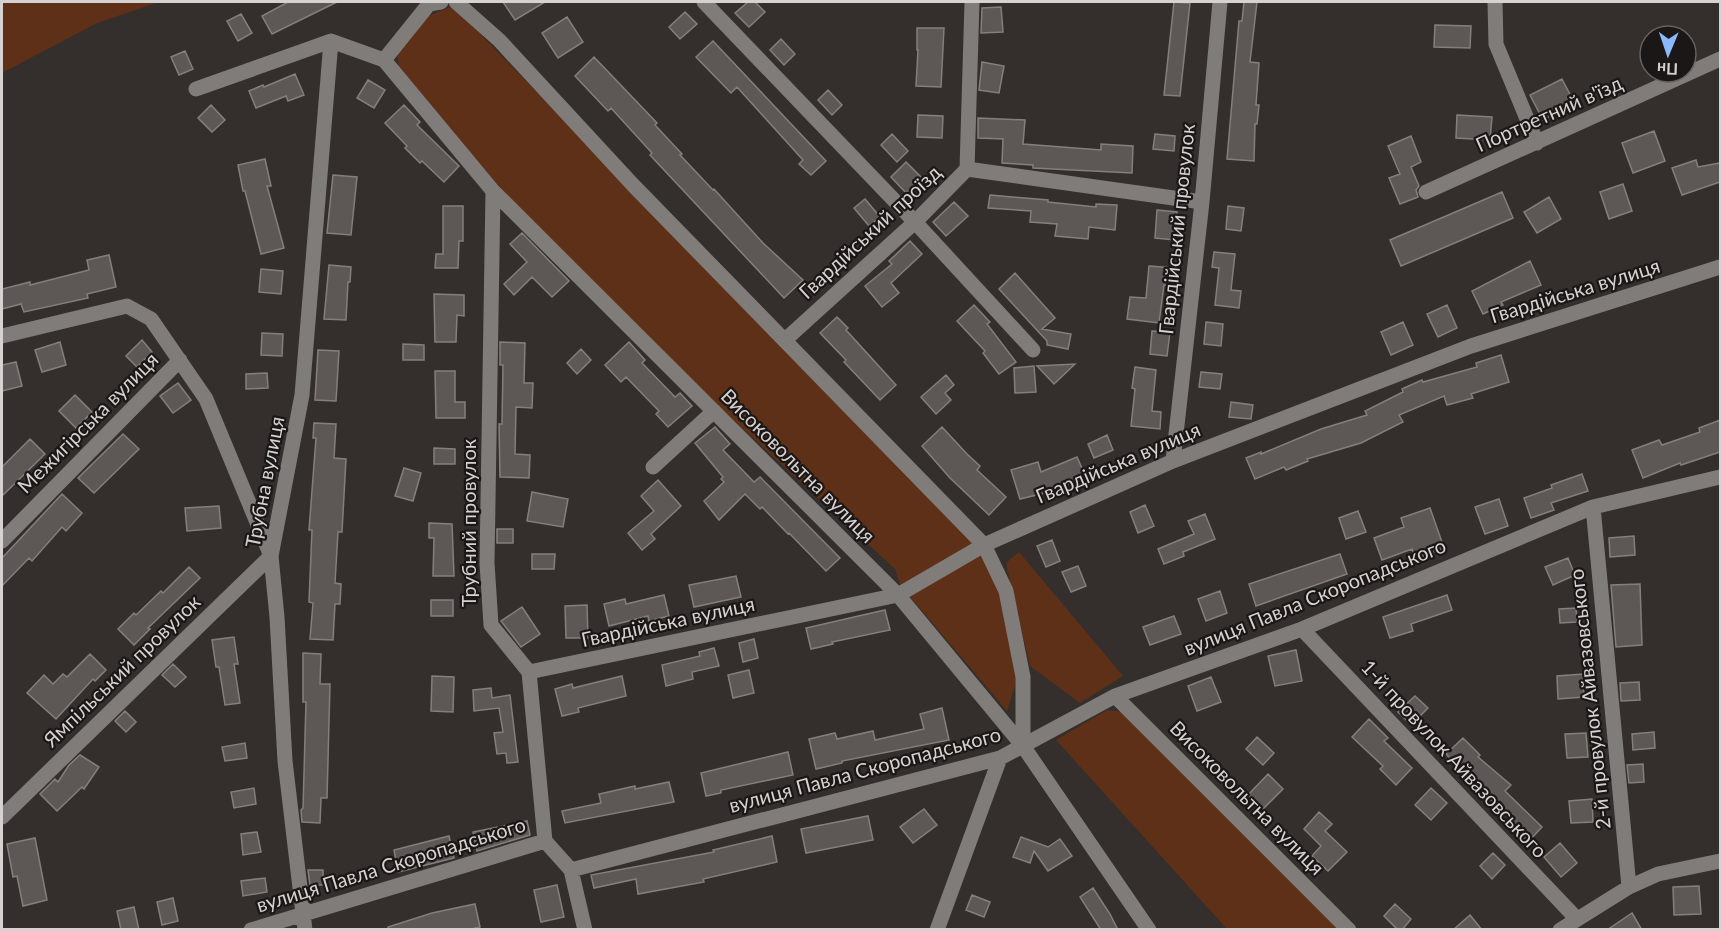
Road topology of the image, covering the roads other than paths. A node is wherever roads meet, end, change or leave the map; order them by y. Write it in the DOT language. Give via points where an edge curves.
graph roads {
  1 [pos="441,2"];
  2 [pos="456,2"];
  3 [pos="704,2"];
  4 [pos="972,2"];
  5 [pos="1220,2"];
  6 [pos="1495,2"];
  7 [pos="331,41"];
  8 [pos="1720,59"];
  9 [pos="384,60"];
  10 [pos="196,89"];
  11 [pos="1537,143"];
  12 [pos="967,169"];
  13 [pos="493,191"];
  14 [pos="1426,192"];
  15 [pos="1202,202"];
  16 [pos="915,222"];
  17 [pos="1720,267"];
  18 [pos="2,336"];
  19 [pos="785,340"];
  20 [pos="1033,350"];
  21 [pos="180,360"];
  22 [pos="714,411"];
  23 [pos="1173,461"];
  24 [pos="652,467"];
  25 [pos="1720,477"];
  26 [pos="1593,507"];
  27 [pos="2,541"];
  28 [pos="984,545"];
  29 [pos="271,556"];
  30 [pos="898,595"];
  31 [pos="1302,629"];
  32 [pos="529,672"];
  33 [pos="1115,696"];
  34 [pos="1023,746"];
  35 [pos="1000,758"];
  36 [pos="2,817"];
  37 [pos="545,841"];
  38 [pos="1720,861"];
  39 [pos="571,870"];
  40 [pos="1629,887"];
  41 [pos="1576,918"];
  42 [pos="303,922"];
  43 [pos="251,930"];
  44 [pos="585,930"];
  45 [pos="937,930"];
  46 [pos="1149,930"];
  47 [pos="1349,930"];
  48 [pos="1560,930"];
  1 -- 9 [label="street" via="429,4"];
  2 -- 19 [label="street" via="499,40 633,185"];
  3 -- 16 [label="street"];
  4 -- 12 [label="street"];
  5 -- 15 [label="street, Гвардійський провулок"];
  6 -- 11 [label="street" via="1496,44"];
  7 -- 9 [label="street"];
  7 -- 10 [label="street"];
  7 -- 29 [label="street, Трубна вулиця" via="302,395"];
  8 -- 11 [label="street, Портретний в'їзд"];
  9 -- 13 [label="street, Високовольтна вулиця"];
  11 -- 14 [label="street, Портретний в'їзд"];
  12 -- 15 [label="street, Гвардійський проїзд"];
  12 -- 16 [label="street, Гвардійський проїзд"];
  13 -- 22 [label="street, Високовольтна вулиця"];
  13 -- 32 [label="street, Трубний провулок" via="487,563 490,626"];
  15 -- 23 [label="street, Гвардійський провулок"];
  16 -- 19 [label="street, Гвардійський проїзд"];
  16 -- 20 [label="street"];
  17 -- 23 [label="street, Гвардійська вулиця" via="1471,346"];
  18 -- 21 [label="street" via="127,306 151,319"];
  19 -- 28 [label="street"];
  21 -- 27 [label="street, Межигірська вулиця"];
  21 -- 29 [label="street" via="206,399"];
  22 -- 24 [label="street"];
  22 -- 30 [label="street, Високовольтна вулиця"];
  23 -- 28 [label="street, Гвардійська вулиця"];
  25 -- 26 [label="street, вулиця Павла Скоропадського"];
  26 -- 31 [label="street, вулиця Павла Скоропадського"];
  26 -- 40 [label="street, 2-й провулок Айвазовського"];
  28 -- 30 [label="street, Гвардійська вулиця"];
  28 -- 34 [label="street" via="1006,591 1023,677"];
  29 -- 36 [label="street, Ямпільський провулок"];
  29 -- 42 [label="street, Трубна вулиця" via="285,762"];
  30 -- 32 [label="street, Гвардійська вулиця"];
  30 -- 34 [label="street, Високовольтна вулиця"];
  31 -- 33 [label="street, вулиця Павла Скоропадського"];
  31 -- 41 [label="street, 1-й провулок Айвазовського"];
  32 -- 37 [label="street"];
  33 -- 34 [label="street, вулиця Павла Скоропадського"];
  33 -- 47 [label="street, Високовольтна вулиця"];
  34 -- 35 [label="street, вулиця Павла Скоропадського"];
  34 -- 46 [label="street, Високовольтна вулиця"];
  35 -- 39 [label="street, вулиця Павла Скоропадського"];
  35 -- 45 [label="street"];
  37 -- 39 [label="street, вулиця Павла Скоропадського"];
  37 -- 42 [label="street, вулиця Павла Скоропадського"];
  38 -- 40 [label="street" via="1658,874"];
  39 -- 44 [label="street"];
  40 -- 41 [label="street"];
  41 -- 48 [label="street"];
  42 -- 43 [label="street, вулиця Павла Скоропадського"];
}
